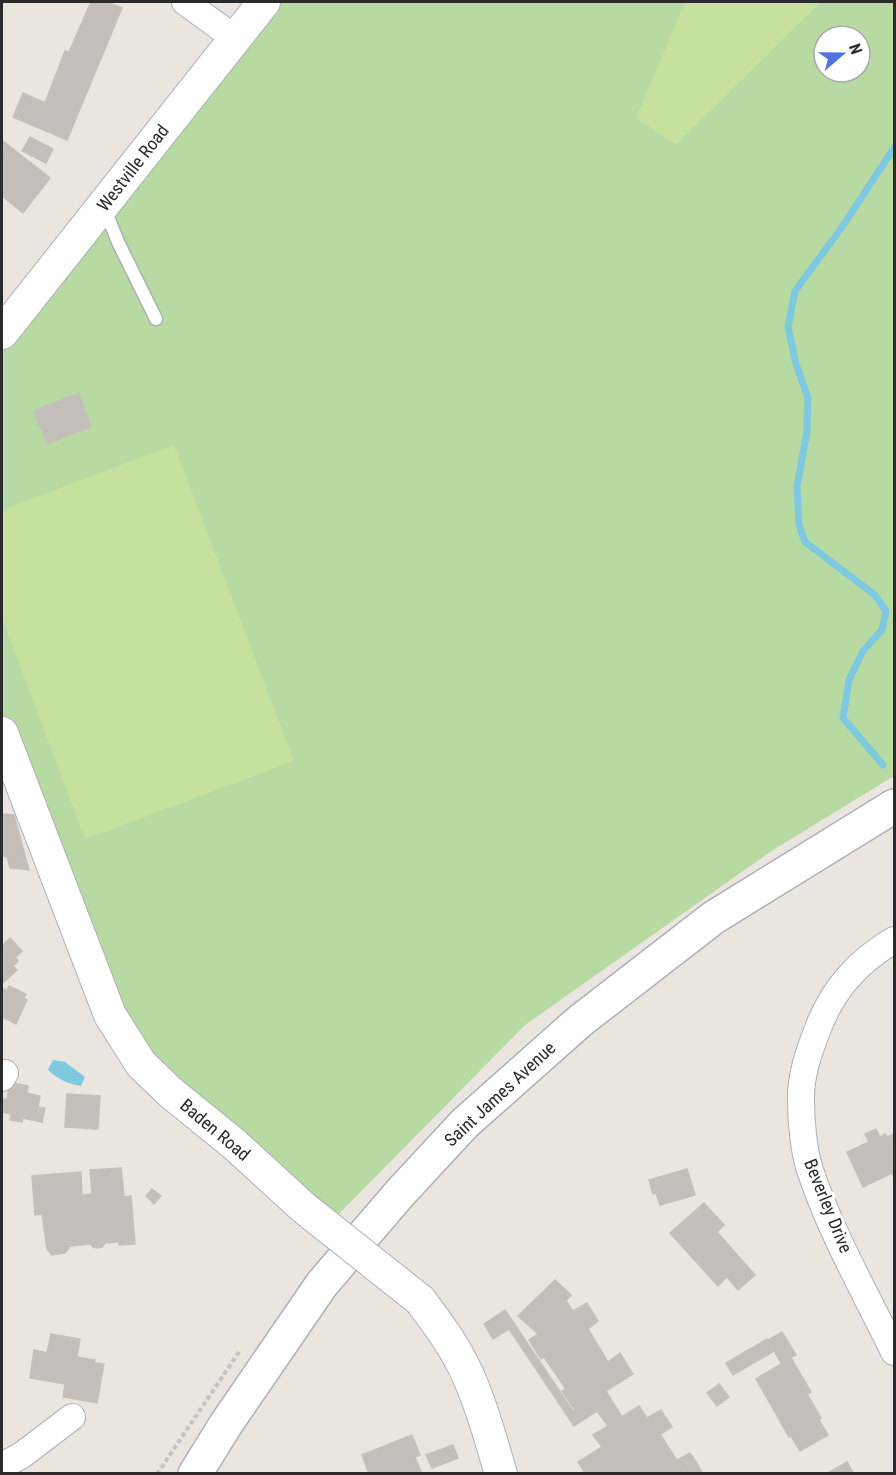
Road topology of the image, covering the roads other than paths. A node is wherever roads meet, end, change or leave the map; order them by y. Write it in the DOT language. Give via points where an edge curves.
graph roads {
  1 [pos="185,2"];
  2 [pos="264,2"];
  3 [pos="236,39"];
  4 [pos="103,206"];
  5 [pos="156,319"];
  6 [pos="2,333"];
  7 [pos="2,733"];
  8 [pos="894,806"];
  9 [pos="894,940"];
  10 [pos="894,1352"];
  11 [pos="72,1417"];
  12 [pos="2,1466"];
  13 [pos="195,1473"];
  14 [pos="501,1473"];
  1 -- 3 [label="street"];
  2 -- 3 [label="street, Westville Road"];
  3 -- 4 [label="street, Westville Road"];
  4 -- 5 [label="lane"];
  4 -- 6 [label="street, Westville Road"];
  7 -- 14 [label="street, Baden Road, bridge" via="120,1033 141,1064 170,1092 304,1208 420,1300 463,1365"];
  8 -- 13 [label="main road, Saint James Avenue" via="713,918 579,1021 465,1123 322,1284"];
  9 -- 10 [label="street, Beverley Drive" via="846,978 822,1015 806,1059 801,1101 809,1168"];
  11 -- 12 [label="street"];
}
